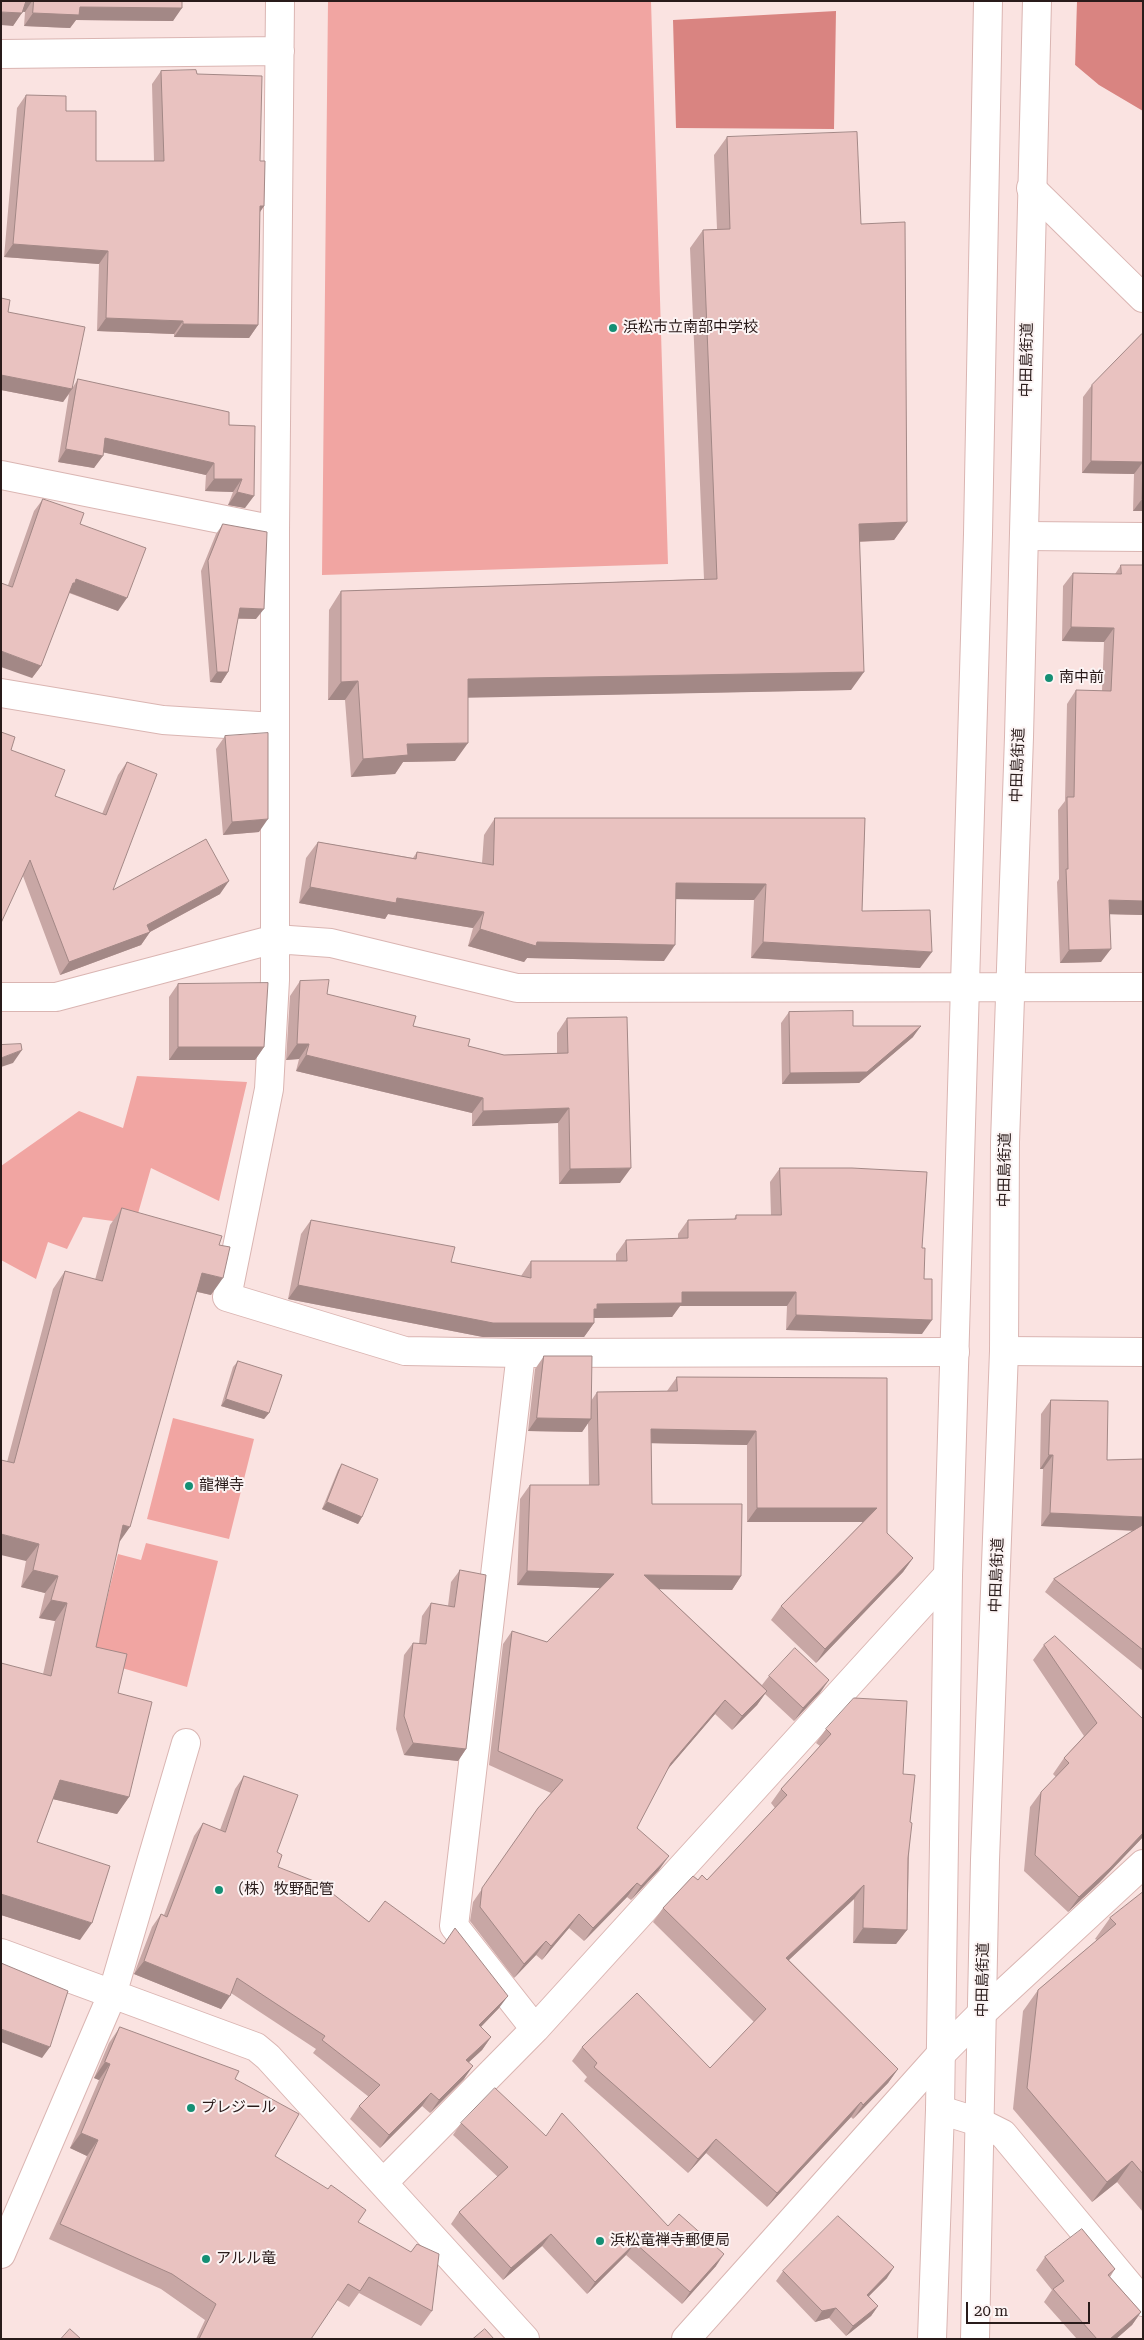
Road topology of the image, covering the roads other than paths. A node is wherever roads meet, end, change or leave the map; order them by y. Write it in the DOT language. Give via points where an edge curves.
graph roads {
  1 [pos="280,1"];
  2 [pos="988,1"];
  3 [pos="1037,1"];
  4 [pos="280,52"];
  5 [pos="1,54"];
  6 [pos="1031,188"];
  7 [pos="1143,298"];
  8 [pos="1,474"];
  9 [pos="275,530"];
  10 [pos="1024,536"];
  11 [pos="1143,537"];
  12 [pos="1,693"];
  13 [pos="274,727"];
  14 [pos="275,939"];
  15 [pos="1143,987"];
  16 [pos="965,988"];
  17 [pos="1010,989"];
  18 [pos="1,997"];
  19 [pos="1004,1351"];
  20 [pos="955,1352"];
  21 [pos="1143,1352"];
  22 [pos="521,1353"];
  23 [pos="948,1575"];
  24 [pos="186,1743"];
  25 [pos="1143,1864"];
  26 [pos="1,1953"];
  27 [pos="112,1995"];
  28 [pos="983,2012"];
  29 [pos="535,2029"];
  30 [pos="941,2054"];
  31 [pos="940,2110"];
  32 [pos="979,2122"];
  33 [pos="383,2183"];
  34 [pos="1,2254"];
  35 [pos="1143,2302"];
  36 [pos="525,2339"];
  37 [pos="686,2339"];
  38 [pos="932,2339"];
  39 [pos="975,2339"];
  1 -- 4 [label="street"];
  2 -- 16 [label="street"];
  3 -- 6 [label="street, 中田島街道"];
  4 -- 5 [label="street"];
  4 -- 9 [label="street"];
  6 -- 7 [label="street"];
  6 -- 10 [label="street, 中田島街道"];
  8 -- 9 [label="street"];
  9 -- 13 [label="street"];
  10 -- 11 [label="street"];
  10 -- 17 [label="street, 中田島街道"];
  12 -- 13 [label="street" via="163,720"];
  13 -- 14 [label="street"];
  14 -- 16 [label="street" via="331,943 517,988"];
  14 -- 18 [label="street" via="56,997"];
  14 -- 22 [label="street" via="269,1089 227,1297 405,1351"];
  15 -- 17 [label="street"];
  16 -- 17 [label="street"];
  16 -- 20 [label="street"];
  17 -- 19 [label="street, 中田島街道"];
  19 -- 21 [label="street"];
  19 -- 28 [label="street, 中田島街道" via="985,1860"];
  20 -- 22 [label="street"];
  20 -- 23 [label="street"];
  22 -- 29 [label="street" via="454,1926"];
  23 -- 29 [label="street"];
  23 -- 30 [label="street"];
  24 -- 27 [label="street"];
  25 -- 28 [label="street"];
  26 -- 27 [label="street"];
  27 -- 33 [label="street" via="256,2047"];
  27 -- 34 [label="street"];
  28 -- 30 [label="street"];
  28 -- 32 [label="street, 中田島街道"];
  29 -- 33 [label="street"];
  30 -- 31 [label="street"];
  30 -- 37 [label="street"];
  31 -- 32 [label="street"];
  31 -- 38 [label="street"];
  32 -- 35 [label="street" via="1003,2134"];
  32 -- 39 [label="street, 中田島街道"];
  33 -- 36 [label="street"];
}
